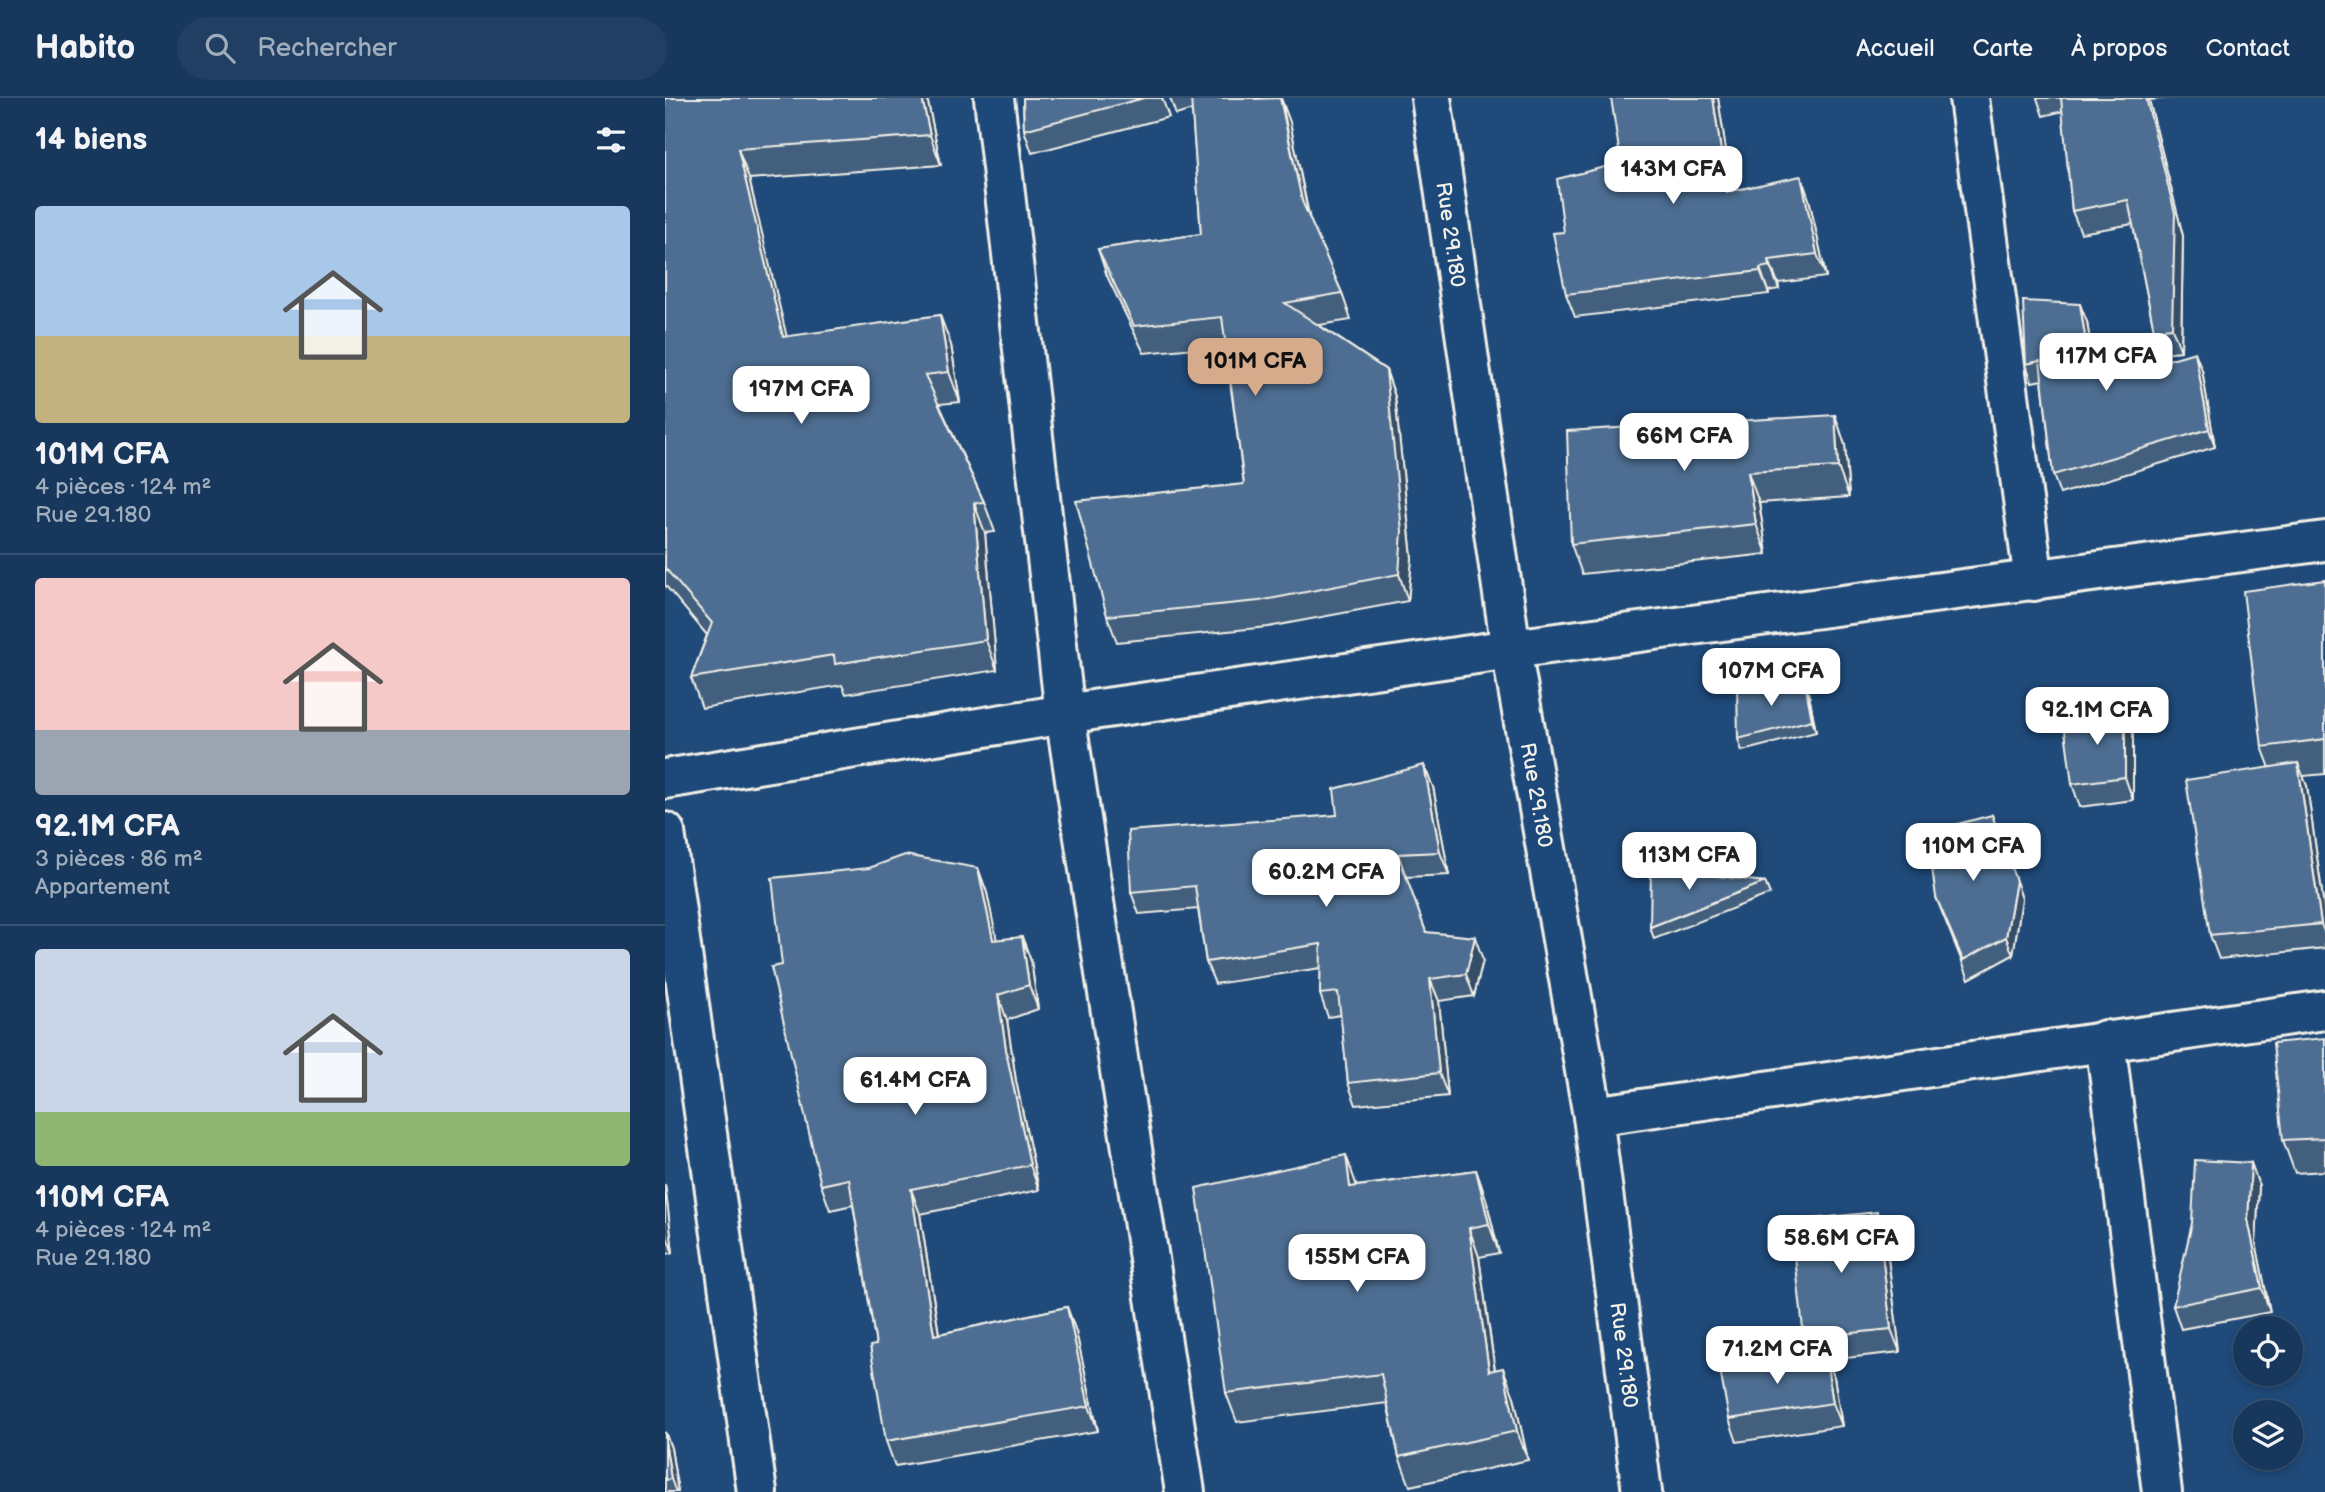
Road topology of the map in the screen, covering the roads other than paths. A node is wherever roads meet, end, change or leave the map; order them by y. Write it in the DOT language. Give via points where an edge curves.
graph roads {
  1 [pos="994,98"];
  2 [pos="1431,98"];
  3 [pos="1969,98"];
  4 [pos="2325,541"];
  5 [pos="2034,581"];
  6 [pos="1511,649"];
  7 [pos="1065,714"];
  8 [pos="665,779"];
  9 [pos="665,832"];
  10 [pos="2325,1010"];
  11 [pos="2105,1040"];
  12 [pos="1593,1116"];
  13 [pos="757,1492"];
  14 [pos="1185,1492"];
  15 [pos="1642,1492"];
  16 [pos="2162,1492"];
  1 -- 7 [label="street"];
  2 -- 6 [label="street, Rue 29.180"];
  3 -- 5 [label="street"];
  4 -- 5 [label="street"];
  5 -- 6 [label="street"];
  6 -- 7 [label="street"];
  6 -- 12 [label="street, Rue 29.180"];
  7 -- 8 [label="street"];
  7 -- 14 [label="street"];
  9 -- 13 [label="street"];
  10 -- 11 [label="street"];
  11 -- 12 [label="street"];
  11 -- 16 [label="street"];
  12 -- 15 [label="street, Rue 29.180"];
}
